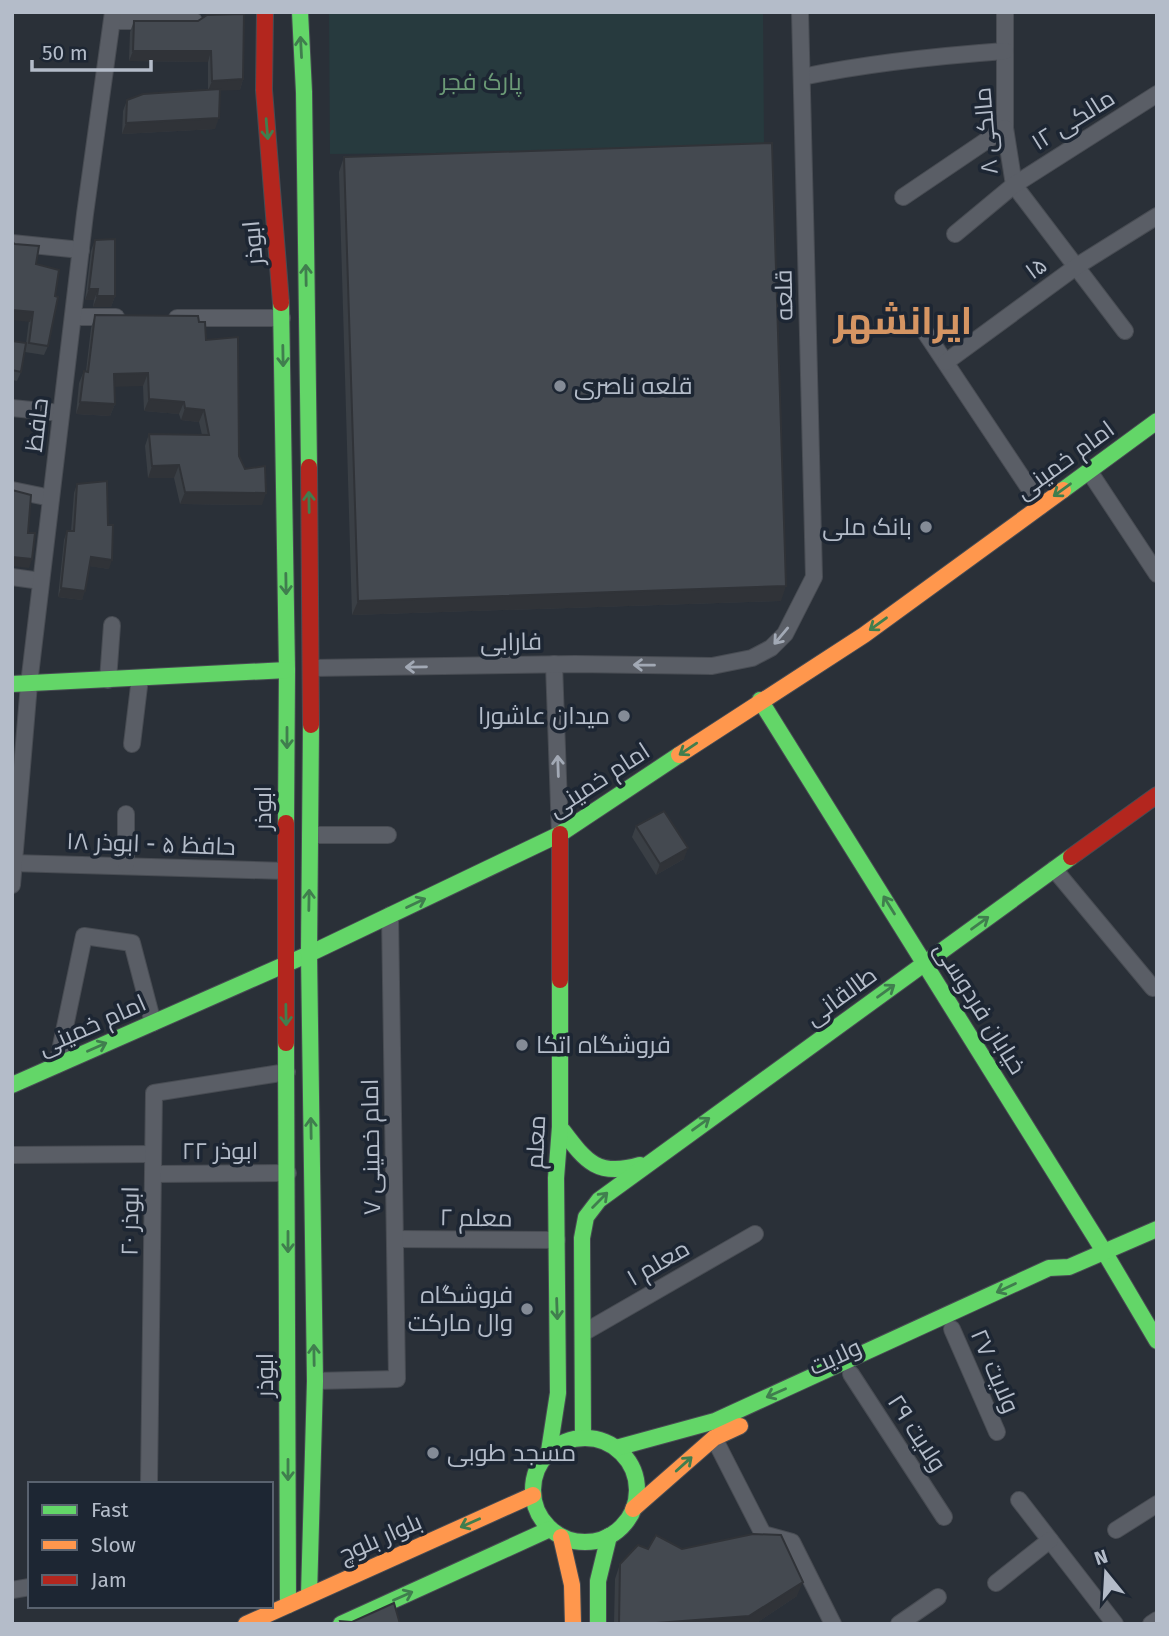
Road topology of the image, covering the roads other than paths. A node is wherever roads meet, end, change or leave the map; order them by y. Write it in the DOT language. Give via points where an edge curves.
graph roads {
  1 [pos="265,12"];
  2 [pos="300,12"];
  3 [pos="800,12"];
  4 [pos="1005,12"];
  5 [pos="113,17"];
  6 [pos="194,21"];
  7 [pos="1004,51"];
  8 [pos="802,77"];
  9 [pos="284,91"];
  10 [pos="1157,94"];
  11 [pos="1004,128"];
  12 [pos="1014,185"];
  13 [pos="903,197"];
  14 [pos="1157,216"];
  15 [pos="955,234"];
  16 [pos="12,243"];
  17 [pos="81,250"];
  18 [pos="1077,266"];
  19 [pos="73,317"];
  20 [pos="129,317"];
  21 [pos="157,317"];
  22 [pos="282,318"];
  23 [pos="923,329"];
  24 [pos="1125,331"];
  25 [pos="946,362"];
  26 [pos="12,408"];
  27 [pos="61,413"];
  28 [pos="1157,421"];
  29 [pos="1088,471"];
  30 [pos="12,490"];
  31 [pos="51,498"];
  32 [pos="1041,506"];
  33 [pos="1157,574"];
  34 [pos="12,577"];
  35 [pos="814,577"];
  36 [pos="41,581"];
  37 [pos="112,625"];
  38 [pos="554,664"];
  39 [pos="311,668"];
  40 [pos="287,670"];
  41 [pos="140,678"];
  42 [pos="108,680"];
  43 [pos="12,684"];
  44 [pos="29,684"];
  45 [pos="760,700"];
  46 [pos="132,744"];
  47 [pos="1157,795"];
  48 [pos="126,814"];
  49 [pos="560,834"];
  50 [pos="310,835"];
  51 [pos="388,835"];
  52 [pos="13,863"];
  53 [pos="126,865"];
  54 [pos="1054,869"];
  55 [pos="286,871"];
  56 [pos="12,885"];
  57 [pos="390,915"];
  58 [pos="309,954"];
  59 [pos="925,963"];
  60 [pos="285,964"];
  61 [pos="1153,988"];
  62 [pos="153,1023"];
  63 [pos="57,1065"];
  64 [pos="287,1072"];
  65 [pos="12,1085"];
  66 [pos="560,1127"];
  67 [pos="153,1154"];
  68 [pos="12,1155"];
  69 [pos="646,1164"];
  70 [pos="288,1173"];
  71 [pos="153,1174"];
  72 [pos="1157,1229"];
  73 [pos="755,1234"];
  74 [pos="395,1239"];
  75 [pos="557,1240"];
  76 [pos="1105,1253"];
  77 [pos="1069,1267"];
  78 [pos="952,1329"];
  79 [pos="583,1332"];
  80 [pos="1157,1341"];
  81 [pos="851,1374"];
  82 [pos="315,1381"];
  83 [pos="714,1430"];
  84 [pos="997,1432"];
  85 [pos="583,1438"];
  86 [pos="616,1448"];
  87 [pos="549,1451"];
  88 [pos="149,1482"];
  89 [pos="533,1495"];
  90 [pos="1019,1500"];
  91 [pos="1157,1504"];
  92 [pos="634,1509"];
  93 [pos="944,1517"];
  94 [pos="1116,1530"];
  95 [pos="556,1533"];
  96 [pos="609,1536"];
  97 [pos="1050,1540"];
  98 [pos="288,1542"];
  99 [pos="273,1546"];
  100 [pos="996,1583"];
  101 [pos="309,1595"];
  102 [pos="938,1597"];
  103 [pos="288,1605"];
  104 [pos="1157,1620"];
  105 [pos="246,1624"];
  106 [pos="341,1624"];
  107 [pos="573,1624"];
  108 [pos="598,1624"];
  109 [pos="833,1624"];
  110 [pos="899,1624"];
  111 [pos="1115,1624"];
  112 [pos="1152,1624"];
  1 -- 9 [label="main road, ابوذر"];
  9 -- 2 [label="main road, ابوذر, one-way"];
  3 -- 8 [label="street, قلعه"];
  4 -- 7 [label="street, مالکی ۸"];
  5 -- 6 [label="street"];
  5 -- 17 [label="street, حافظ"];
  7 -- 8 [label="street"];
  7 -- 11 [label="street, مالکی ۸"];
  8 -- 35 [label="street, قلعه"];
  9 -- 22 [label="main road, ابوذر, one-way"];
  39 -- 9 [label="main road, ابوذر, one-way"];
  10 -- 12 [label="street, مالکی ۱۲"];
  11 -- 12 [label="street, مالکی ۸"];
  11 -- 13 [label="street"];
  12 -- 15 [label="street, مالکی ۱۲"];
  12 -- 18 [label="street, مالکی ۸"];
  14 -- 18 [label="street, ۱۵"];
  16 -- 17 [label="street"];
  17 -- 19 [label="street, حافظ"];
  18 -- 24 [label="street, مالکی ۸"];
  18 -- 25 [label="street, ۱۵"];
  19 -- 20 [label="street"];
  19 -- 27 [label="street, حافظ"];
  21 -- 22 [label="street"];
  22 -- 40 [label="main road, ابوذر, one-way"];
  23 -- 25 [label="street"];
  25 -- 32 [label="street"];
  26 -- 27 [label="street"];
  27 -- 31 [label="street, حافظ"];
  28 -- 29 [label="main road, امام خمینی"];
  29 -- 32 [label="main road, امام خمینی, one-way"];
  29 -- 33 [label="street"];
  30 -- 31 [label="street"];
  31 -- 36 [label="street, حافظ"];
  32 -- 45 [label="main road, امام خمینی, one-way" via="864,635"];
  34 -- 36 [label="street"];
  35 -- 38 [label="street, فارابی, one-way" via="785,634 752,658 712,666"];
  36 -- 44 [label="street, حافظ"];
  37 -- 42 [label="street"];
  38 -- 39 [label="street, فارابی, one-way"];
  49 -- 38 [label="street, one-way"];
  39 -- 50 [label="main road, ابوذر"];
  40 -- 41 [label="main road"];
  40 -- 55 [label="main road, ابوذر, one-way"];
  41 -- 42 [label="main road"];
  41 -- 46 [label="street"];
  42 -- 44 [label="main road"];
  43 -- 44 [label="main road"];
  44 -- 52 [label="street, حافظ"];
  45 -- 49 [label="main road, امام خمینی, one-way"];
  59 -- 45 [label="main road, خیابان فردوسی, one-way"];
  47 -- 54 [label="main road, طالقانی"];
  48 -- 53 [label="street"];
  57 -- 49 [label="main road, امام خمینی, one-way"];
  49 -- 66 [label="main road, معلم"];
  50 -- 51 [label="street"];
  58 -- 50 [label="main road, ابوذر, one-way"];
  52 -- 53 [label="street, حافظ ۵ - ابوذر ۱۸"];
  52 -- 56 [label="street, حافظ"];
  53 -- 55 [label="street, حافظ ۵ - ابوذر ۱۸"];
  59 -- 54 [label="main road, طالقانی, one-way"];
  54 -- 61 [label="street"];
  55 -- 60 [label="main road, ابوذر"];
  57 -- 58 [label="main road, امام خمینی"];
  57 -- 74 [label="street, امام خمینی ۷"];
  58 -- 60 [label="main road, امام خمینی"];
  82 -- 58 [label="main road, ابوذر, one-way"];
  69 -- 59 [label="main road, طالقانی, one-way"];
  59 -- 76 [label="main road, خیابان فردوسی"];
  60 -- 62 [label="main road, امام خمینی"];
  60 -- 64 [label="main road, ابوذر, one-way"];
  63 -- 62 [label="main road, امام خمینی, one-way"];
  62 -- 63 [label="street" via="132,943 84,936"];
  63 -- 65 [label="main road, امام خمینی"];
  64 -- 67 [label="street, ابوذر ۲۰" via="154,1093"];
  64 -- 70 [label="main road, ابوذر"];
  66 -- 69 [label="main road" via="584,1157 600,1167 616,1171"];
  66 -- 75 [label="main road, معلم"];
  67 -- 68 [label="street"];
  67 -- 71 [label="street, ابوذر ۲۰"];
  79 -- 69 [label="main road, طالقانی, one-way" via="586,1217 599,1200"];
  70 -- 71 [label="street, ابوذر ۲۲"];
  70 -- 98 [label="main road, ابوذر, one-way"];
  71 -- 88 [label="street, ابوذر ۲۰"];
  72 -- 76 [label="main road, ولایت"];
  73 -- 79 [label="street, معلم ۱"];
  74 -- 75 [label="street, معلم ۲"];
  74 -- 82 [label="street, امام خمینی ۷" via="397,1379"];
  75 -- 87 [label="main road, معلم, one-way" via="558,1392"];
  76 -- 77 [label="main road, ولایت"];
  76 -- 80 [label="main road, خیابان فردوسی"];
  77 -- 78 [label="main road, ولایت" via="1055,1282"];
  77 -- 83 [label="main road, ولایت, one-way" via="1049,1268"];
  78 -- 81 [label="main road, ولایت"];
  78 -- 84 [label="street, ولایت ۲۷"];
  79 -- 85 [label="main road"];
  81 -- 83 [label="main road, ولایت"];
  81 -- 93 [label="street, ولایت ۲۹"];
  82 -- 101 [label="main road, ابوذر"];
  83 -- 86 [label="main road"];
  92 -- 83 [label="main road, ولایت, one-way"];
  83 -- 109 [label="street" via="763,1534 792,1542"];
  85 -- 86 [label="main road" via="602,1440"];
  85 -- 87 [label="main road"];
  86 -- 92 [label="main road" via="635,1473"];
  87 -- 89 [label="main road" via="538,1466"];
  89 -- 95 [label="main road" via="536,1510"];
  89 -- 101 [label="main road, بلوار بلوچ, one-way"];
  90 -- 97 [label="street"];
  91 -- 94 [label="street"];
  92 -- 96 [label="main road"];
  95 -- 96 [label="main road" via="578,1542"];
  106 -- 95 [label="main road, one-way"];
  95 -- 107 [label="main road" via="572,1585"];
  96 -- 108 [label="main road" via="598,1581"];
  97 -- 100 [label="street"];
  97 -- 111 [label="street"];
  98 -- 99 [label="street"];
  98 -- 103 [label="main road, ابوذر"];
  101 -- 103 [label="main road, بلوار بلوچ"];
  102 -- 110 [label="street"];
  103 -- 105 [label="main road, بلوار بلوچ"];
  104 -- 112 [label="street"];
}
